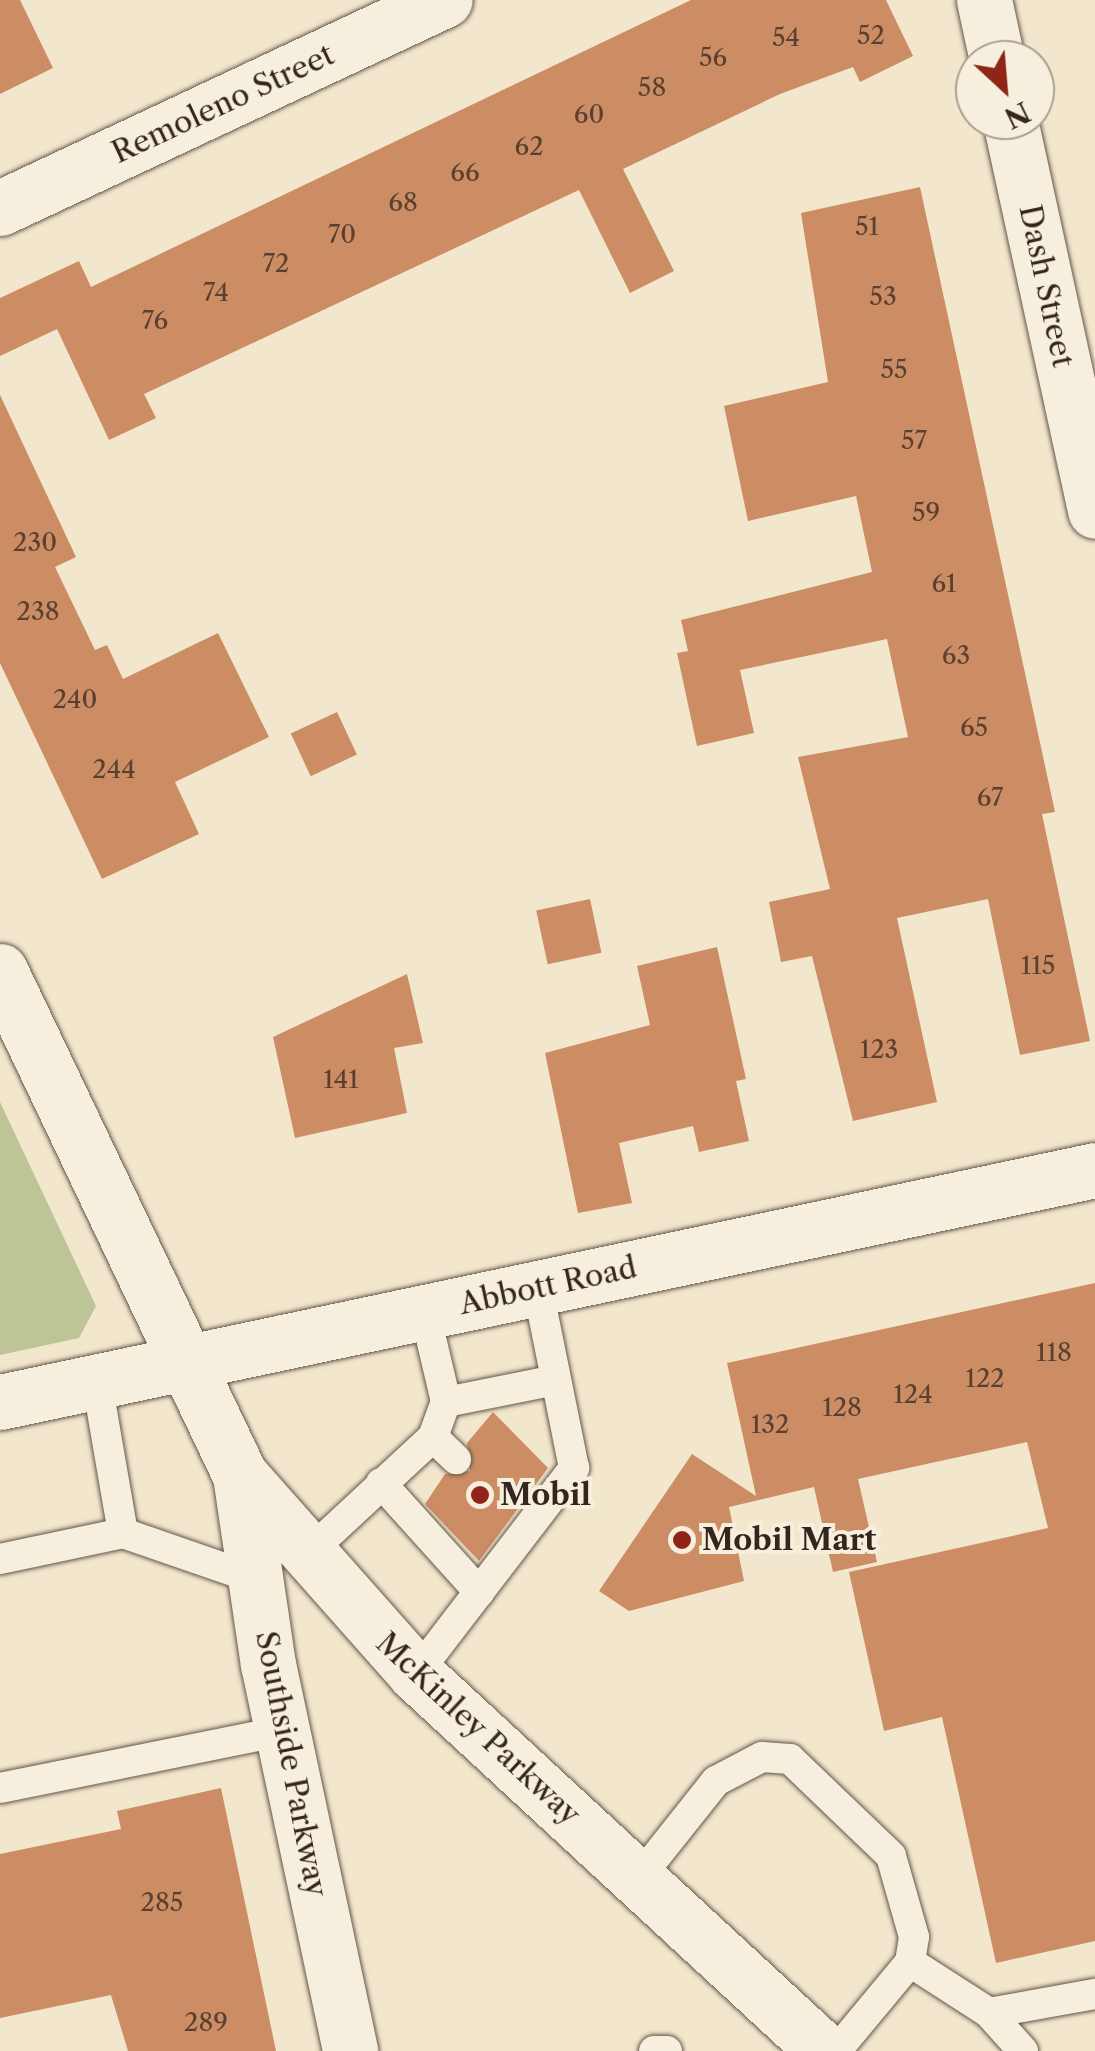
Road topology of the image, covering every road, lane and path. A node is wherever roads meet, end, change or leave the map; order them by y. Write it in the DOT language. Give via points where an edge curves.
graph roads {
  1 [pos="445,0"];
  2 [pos="984,0"];
  3 [pos="993,40"];
  4 [pos="1014,140"];
  5 [pos="0,208"];
  6 [pos="1095,511"];
  7 [pos="0,972"];
  8 [pos="1095,1170"];
  9 [pos="538,1288"];
  10 [pos="425,1313"];
  11 [pos="185,1364"];
  12 [pos="556,1380"];
  13 [pos="97,1382"];
  14 [pos="0,1402"];
  15 [pos="446,1402"];
  16 [pos="432,1437"];
  17 [pos="456,1459"];
  18 [pos="240,1476"];
  19 [pos="382,1483"];
  20 [pos="123,1533"];
  21 [pos="306,1554"];
  22 [pos="0,1559"];
  23 [pos="256,1579"];
  24 [pos="479,1592"];
  25 [pos="416,1674"];
  26 [pos="282,1731"];
  27 [pos="0,1788"];
  28 [pos="638,1879"];
  29 [pos="910,1962"];
  30 [pos="1095,1994"];
  31 [pos="989,2014"];
  32 [pos="350,2051"];
  33 [pos="654,2051"];
  34 [pos="667,2051"];
  35 [pos="824,2051"];
  36 [pos="836,2051"];
  37 [pos="1023,2051"];
  1 -- 5 [label="street, Remoleno Street"];
  2 -- 3 [label="street"];
  4 -- 6 [label="street, Dash Street"];
  7 -- 11 [label="street"];
  8 -- 9 [label="street, Abbott Road"];
  9 -- 10 [label="street, Abbott Road"];
  9 -- 12 [label="lane"];
  10 -- 11 [label="street, Abbott Road"];
  10 -- 15 [label="lane"];
  11 -- 13 [label="street, Abbott Road"];
  11 -- 18 [label="street, McKinley Parkway"];
  12 -- 15 [label="lane"];
  12 -- 24 [label="lane" via="574,1468 523,1520"];
  13 -- 14 [label="street, Abbott Road"];
  13 -- 20 [label="lane"];
  15 -- 16 [label="lane"];
  16 -- 17 [label="lane"];
  16 -- 19 [label="lane"];
  18 -- 21 [label="street, McKinley Parkway"];
  18 -- 23 [label="street, Southside Parkway"];
  19 -- 21 [label="lane"];
  19 -- 24 [label="lane"];
  20 -- 22 [label="lane"];
  20 -- 23 [label="lane"];
  21 -- 25 [label="street, McKinley Parkway"];
  23 -- 26 [label="street, Southside Parkway"];
  24 -- 25 [label="lane"];
  25 -- 28 [label="street, McKinley Parkway"];
  26 -- 27 [label="lane"];
  26 -- 32 [label="street, Southside Parkway"];
  28 -- 29 [label="lane" via="716,1781 762,1757 790,1759 891,1856 914,1937"];
  28 -- 35 [label="street, McKinley Parkway"];
  29 -- 31 [label="lane"];
  29 -- 36 [label="lane"];
  30 -- 31 [label="lane"];
  31 -- 37 [label="lane"];
  33 -- 34 [label="lane"];
}
